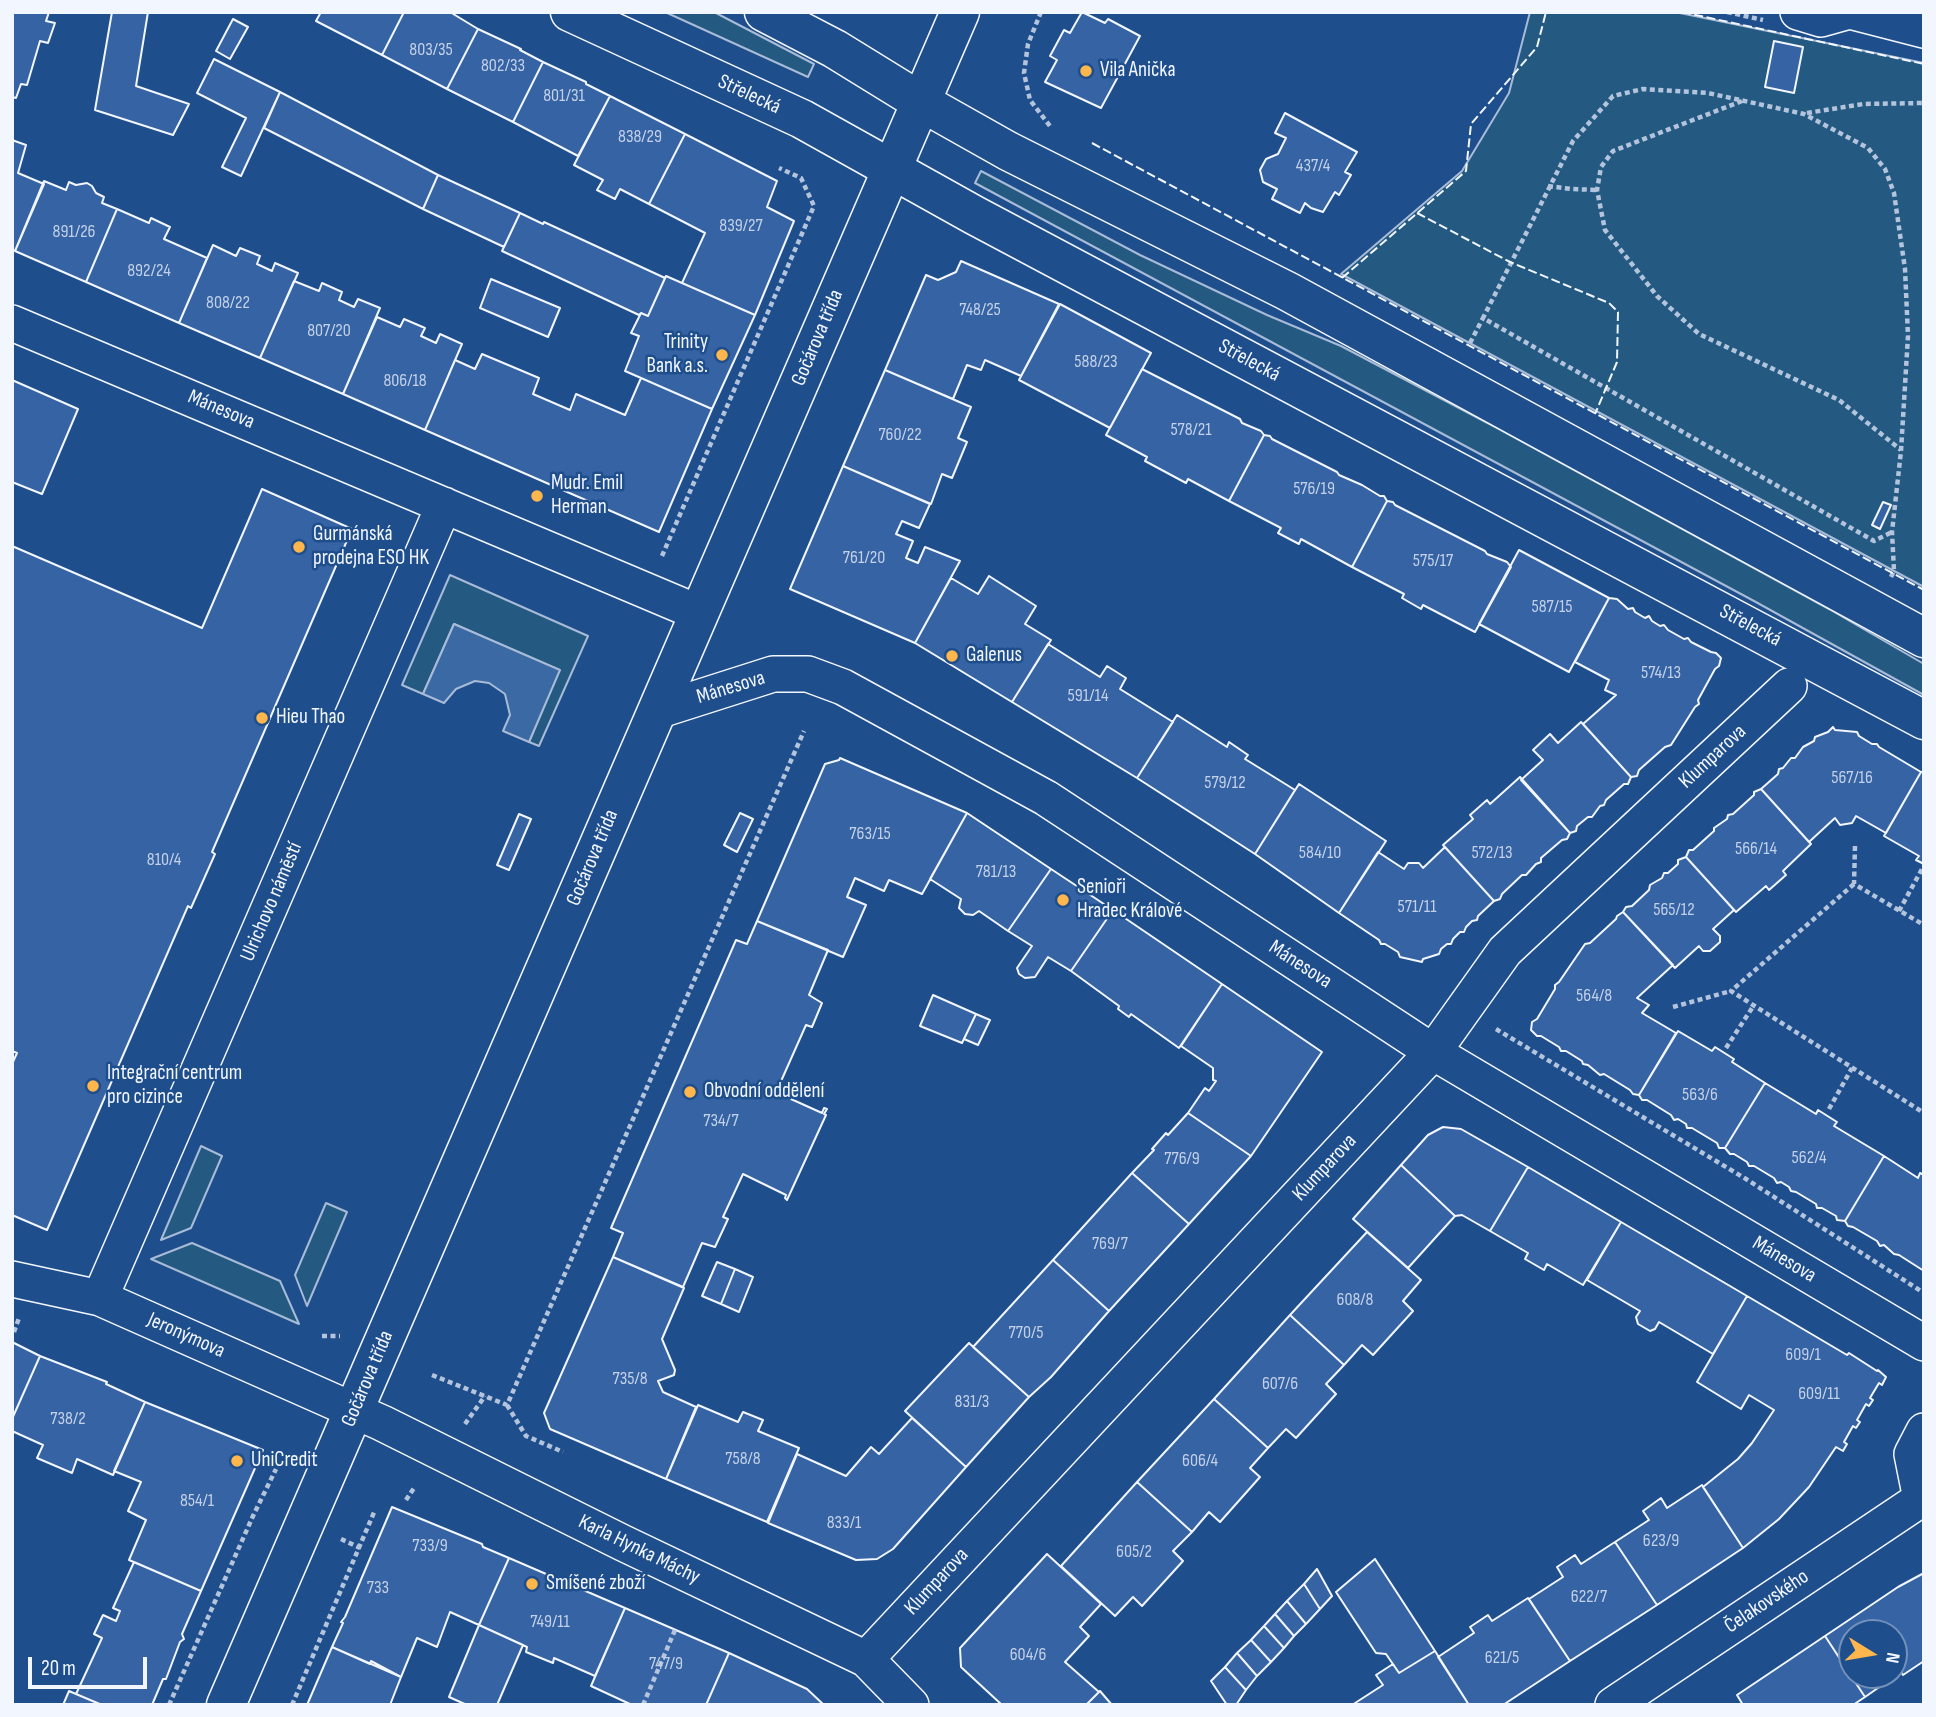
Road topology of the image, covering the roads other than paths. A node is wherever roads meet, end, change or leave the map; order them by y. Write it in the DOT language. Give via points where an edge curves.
graph roads {
  1 [pos="570,12"];
  2 [pos="764,12"];
  3 [pos="960,12"];
  4 [pos="1798,12"];
  5 [pos="1846,12"];
  6 [pos="1854,12"];
  7 [pos="1924,30"];
  8 [pos="921,102"];
  9 [pos="892,169"];
  10 [pos="12,323"];
  11 [pos="444,505"];
  12 [pos="699,613"];
  13 [pos="1924,638"];
  14 [pos="1789,685"];
  15 [pos="657,711"];
  16 [pos="1924,720"];
  17 [pos="1433,1052"];
  18 [pos="12,1279"];
  19 [pos="100,1298"];
  20 [pos="1924,1343"];
  21 [pos="354,1410"];
  22 [pos="1924,1430"];
  23 [pos="1923,1500"];
  24 [pos="866,1659"];
  25 [pos="226,1705"];
  26 [pos="911,1705"];
  27 [pos="1613,1705"];
  1 -- 9 [label="main road, Střelecká" via="802,119"];
  2 -- 8 [label="main road"];
  3 -- 8 [label="main road, Gočárova třída"];
  4 -- 5 [label="street" via="1821,19"];
  6 -- 7 [label="street"];
  8 -- 9 [label="main road, Gočárova třída"];
  8 -- 13 [label="main road" via="1299,298"];
  9 -- 12 [label="main road, Gočárova třída"];
  9 -- 16 [label="main road, Střelecká"];
  10 -- 11 [label="street, Mánesova"];
  11 -- 12 [label="street, Mánesova"];
  11 -- 19 [label="street, Ulrichovo náměstí"];
  12 -- 15 [label="main road, Gočárova třída"];
  14 -- 17 [label="street, Klumparova" via="1505,951"];
  15 -- 17 [label="street, Mánesova" via="773,674 808,674 843,687 1046,798"];
  15 -- 21 [label="main road, Gočárova třída"];
  17 -- 20 [label="street, Mánesova"];
  17 -- 24 [label="street, Klumparova"];
  18 -- 19 [label="street, Jeronýmova"];
  19 -- 21 [label="street, Jeronýmova"];
  21 -- 24 [label="street, Karla Hynka Máchy"];
  21 -- 25 [label="main road, Gočárova třída"];
  22 -- 23 [label="street" via="1912,1454"];
  23 -- 27 [label="street, Čelakovského"];
  24 -- 26 [label="street, Karla Hynka Máchy"];
}
